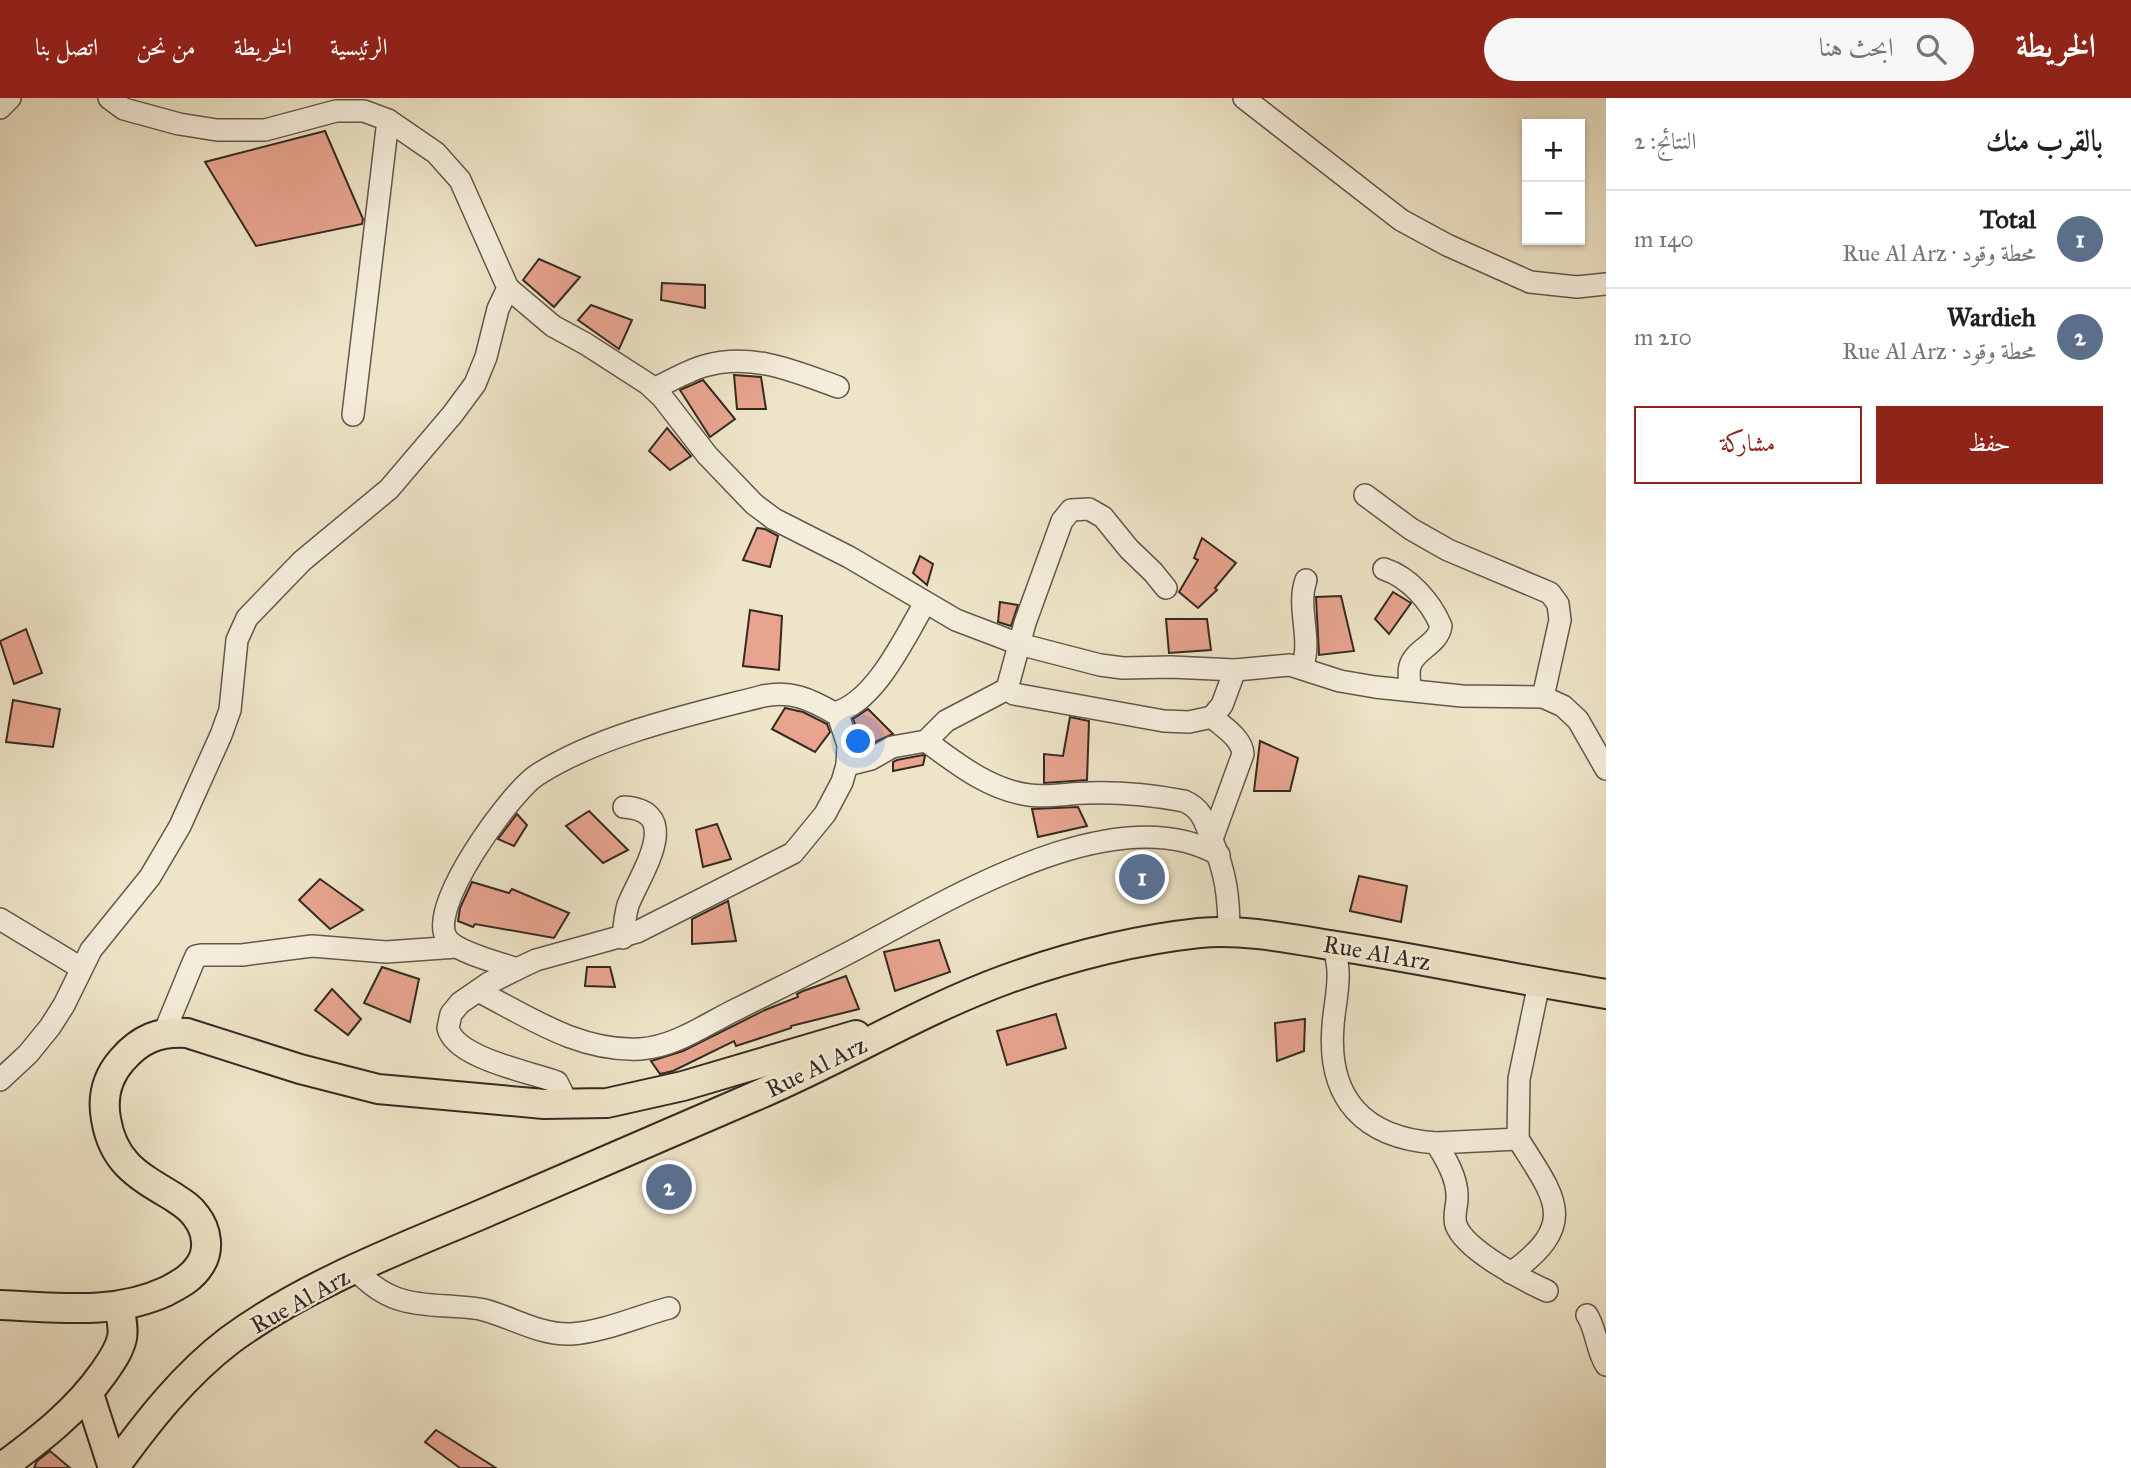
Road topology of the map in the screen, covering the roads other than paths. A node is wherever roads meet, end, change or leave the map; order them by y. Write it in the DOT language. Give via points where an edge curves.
graph roads {
  1 [pos="10,98"];
  2 [pos="109,98"];
  3 [pos="1244,98"];
  4 [pos="0,108"];
  5 [pos="388,120"];
  6 [pos="1606,284"];
  7 [pos="508,288"];
  8 [pos="838,387"];
  9 [pos="654,389"];
  10 [pos="353,415"];
  11 [pos="1365,495"];
  12 [pos="1384,569"];
  13 [pos="1306,580"];
  14 [pos="1166,588"];
  15 [pos="925,603"];
  16 [pos="1019,644"];
  17 [pos="1302,667"];
  18 [pos="1235,670"];
  19 [pos="1007,689"];
  20 [pos="1410,689"];
  21 [pos="1543,696"];
  22 [pos="840,712"];
  23 [pos="1212,717"];
  24 [pos="926,741"];
  25 [pos="847,765"];
  26 [pos="1606,769"];
  27 [pos="624,807"];
  28 [pos="1216,847"];
  29 [pos="0,919"];
  30 [pos="1229,933"];
  31 [pos="623,938"];
  32 [pos="1334,945"];
  33 [pos="457,947"];
  34 [pos="82,968"];
  35 [pos="517,969"];
  36 [pos="1539,983"];
  37 [pos="478,990"];
  38 [pos="1606,995"];
  39 [pos="902,1025"];
  40 [pos="164,1034"];
  41 [pos="0,1080"];
  42 [pos="556,1104"];
  43 [pos="1518,1139"];
  44 [pos="1436,1143"];
  45 [pos="356,1270"];
  46 [pos="1511,1273"];
  47 [pos="1547,1291"];
  48 [pos="0,1305"];
  49 [pos="119,1306"];
  50 [pos="670,1308"];
  51 [pos="1587,1315"];
  52 [pos="1606,1365"];
  53 [pos="89,1394"];
  54 [pos="1,1468"];
  55 [pos="114,1468"];
  1 -- 4 [label="street"];
  2 -- 5 [label="street" via="124,109 217,130 265,130 336,111 364,111"];
  3 -- 6 [label="street" via="1401,220 1447,245 1530,282 1577,287"];
  5 -- 7 [label="street" via="436,153 460,180"];
  5 -- 10 [label="street"];
  7 -- 9 [label="street" via="553,326"];
  7 -- 34 [label="street" via="475,384 452,415 388,489 302,561 247,618 237,640 230,710 194,797 150,877 91,950"];
  8 -- 9 [label="street" via="758,361 731,361 704,366"];
  9 -- 15 [label="street" via="754,504"];
  11 -- 21 [label="street" via="1448,550 1550,593 1558,604 1560,620"];
  12 -- 20 [label="street" via="1408,582 1441,626 1439,635 1410,667"];
  13 -- 17 [label="street" via="1307,653"];
  14 -- 16 [label="street" via="1103,517 1089,509 1071,510 1062,521"];
  15 -- 16 [label="street"];
  15 -- 22 [label="street" via="883,676"];
  16 -- 18 [label="street" via="1100,666"];
  16 -- 19 [label="street"];
  17 -- 18 [label="street"];
  17 -- 20 [label="street" via="1358,685"];
  18 -- 23 [label="street" via="1222,705"];
  19 -- 23 [label="street" via="1014,694 1164,721"];
  19 -- 24 [label="street" via="946,721"];
  20 -- 21 [label="street" via="1462,696"];
  21 -- 26 [label="street" via="1578,720"];
  22 -- 25 [label="street" via="848,745"];
  22 -- 33 [label="street" via="776,693 615,739 536,776 501,814 447,903 443,929"];
  23 -- 28 [label="street" via="1237,741 1243,754"];
  24 -- 25 [label="street" via="892,747"];
  24 -- 28 [label="street" via="970,774 1017,793 1132,793 1184,801 1199,810"];
  25 -- 31 [label="street" via="835,798 793,853"];
  27 -- 31 [label="street" via="650,818 656,838 628,905"];
  28 -- 30 [label="street" via="1227,883"];
  28 -- 37 [label="street" via="1147,837 1082,845 1004,874 659,1046 625,1049 592,1045"];
  29 -- 34 [label="street"];
  30 -- 32 [label="main road, Rue Al Arz"];
  30 -- 39 [label="main road, Rue Al Arz" via="1139,943 1056,964 1005,980"];
  31 -- 35 [label="street"];
  32 -- 36 [label="main road, Rue Al Arz"];
  32 -- 44 [label="street" via="1338,972 1332,1045 1340,1089 1352,1109 1378,1129 1408,1141"];
  33 -- 35 [label="street"];
  33 -- 40 [label="street" via="386,952 323,946 196,956"];
  34 -- 41 [label="street" via="50,1027"];
  35 -- 37 [label="street"];
  36 -- 38 [label="main road, Rue Al Arz"];
  36 -- 43 [label="street" via="1519,1079"];
  37 -- 42 [label="street" via="454,1009 450,1034 462,1048 477,1055 556,1082 562,1091"];
  39 -- 42 [label="main road" via="683,1086 607,1103"];
  39 -- 45 [label="main road, Rue Al Arz" via="801,1077"];
  40 -- 42 [label="main road" via="187,1033 378,1089"];
  40 -- 49 [label="main road" via="139,1043 111,1075 104,1108 107,1128 116,1153 136,1174 197,1216 206,1252 185,1282 144,1301"];
  43 -- 44 [label="street"];
  43 -- 46 [label="street" via="1548,1184 1555,1209 1548,1239"];
  44 -- 46 [label="street" via="1455,1181 1457,1227"];
  45 -- 50 [label="street" via="395,1299 481,1309 558,1334 588,1332"];
  45 -- 55 [label="main road, Rue Al Arz" via="231,1340 191,1373"];
  46 -- 47 [label="street"];
  48 -- 49 [label="main road"];
  49 -- 53 [label="main road" via="120,1345"];
  51 -- 52 [label="street"];
  53 -- 54 [label="main road" via="66,1418"];
  53 -- 55 [label="main road"];
}
